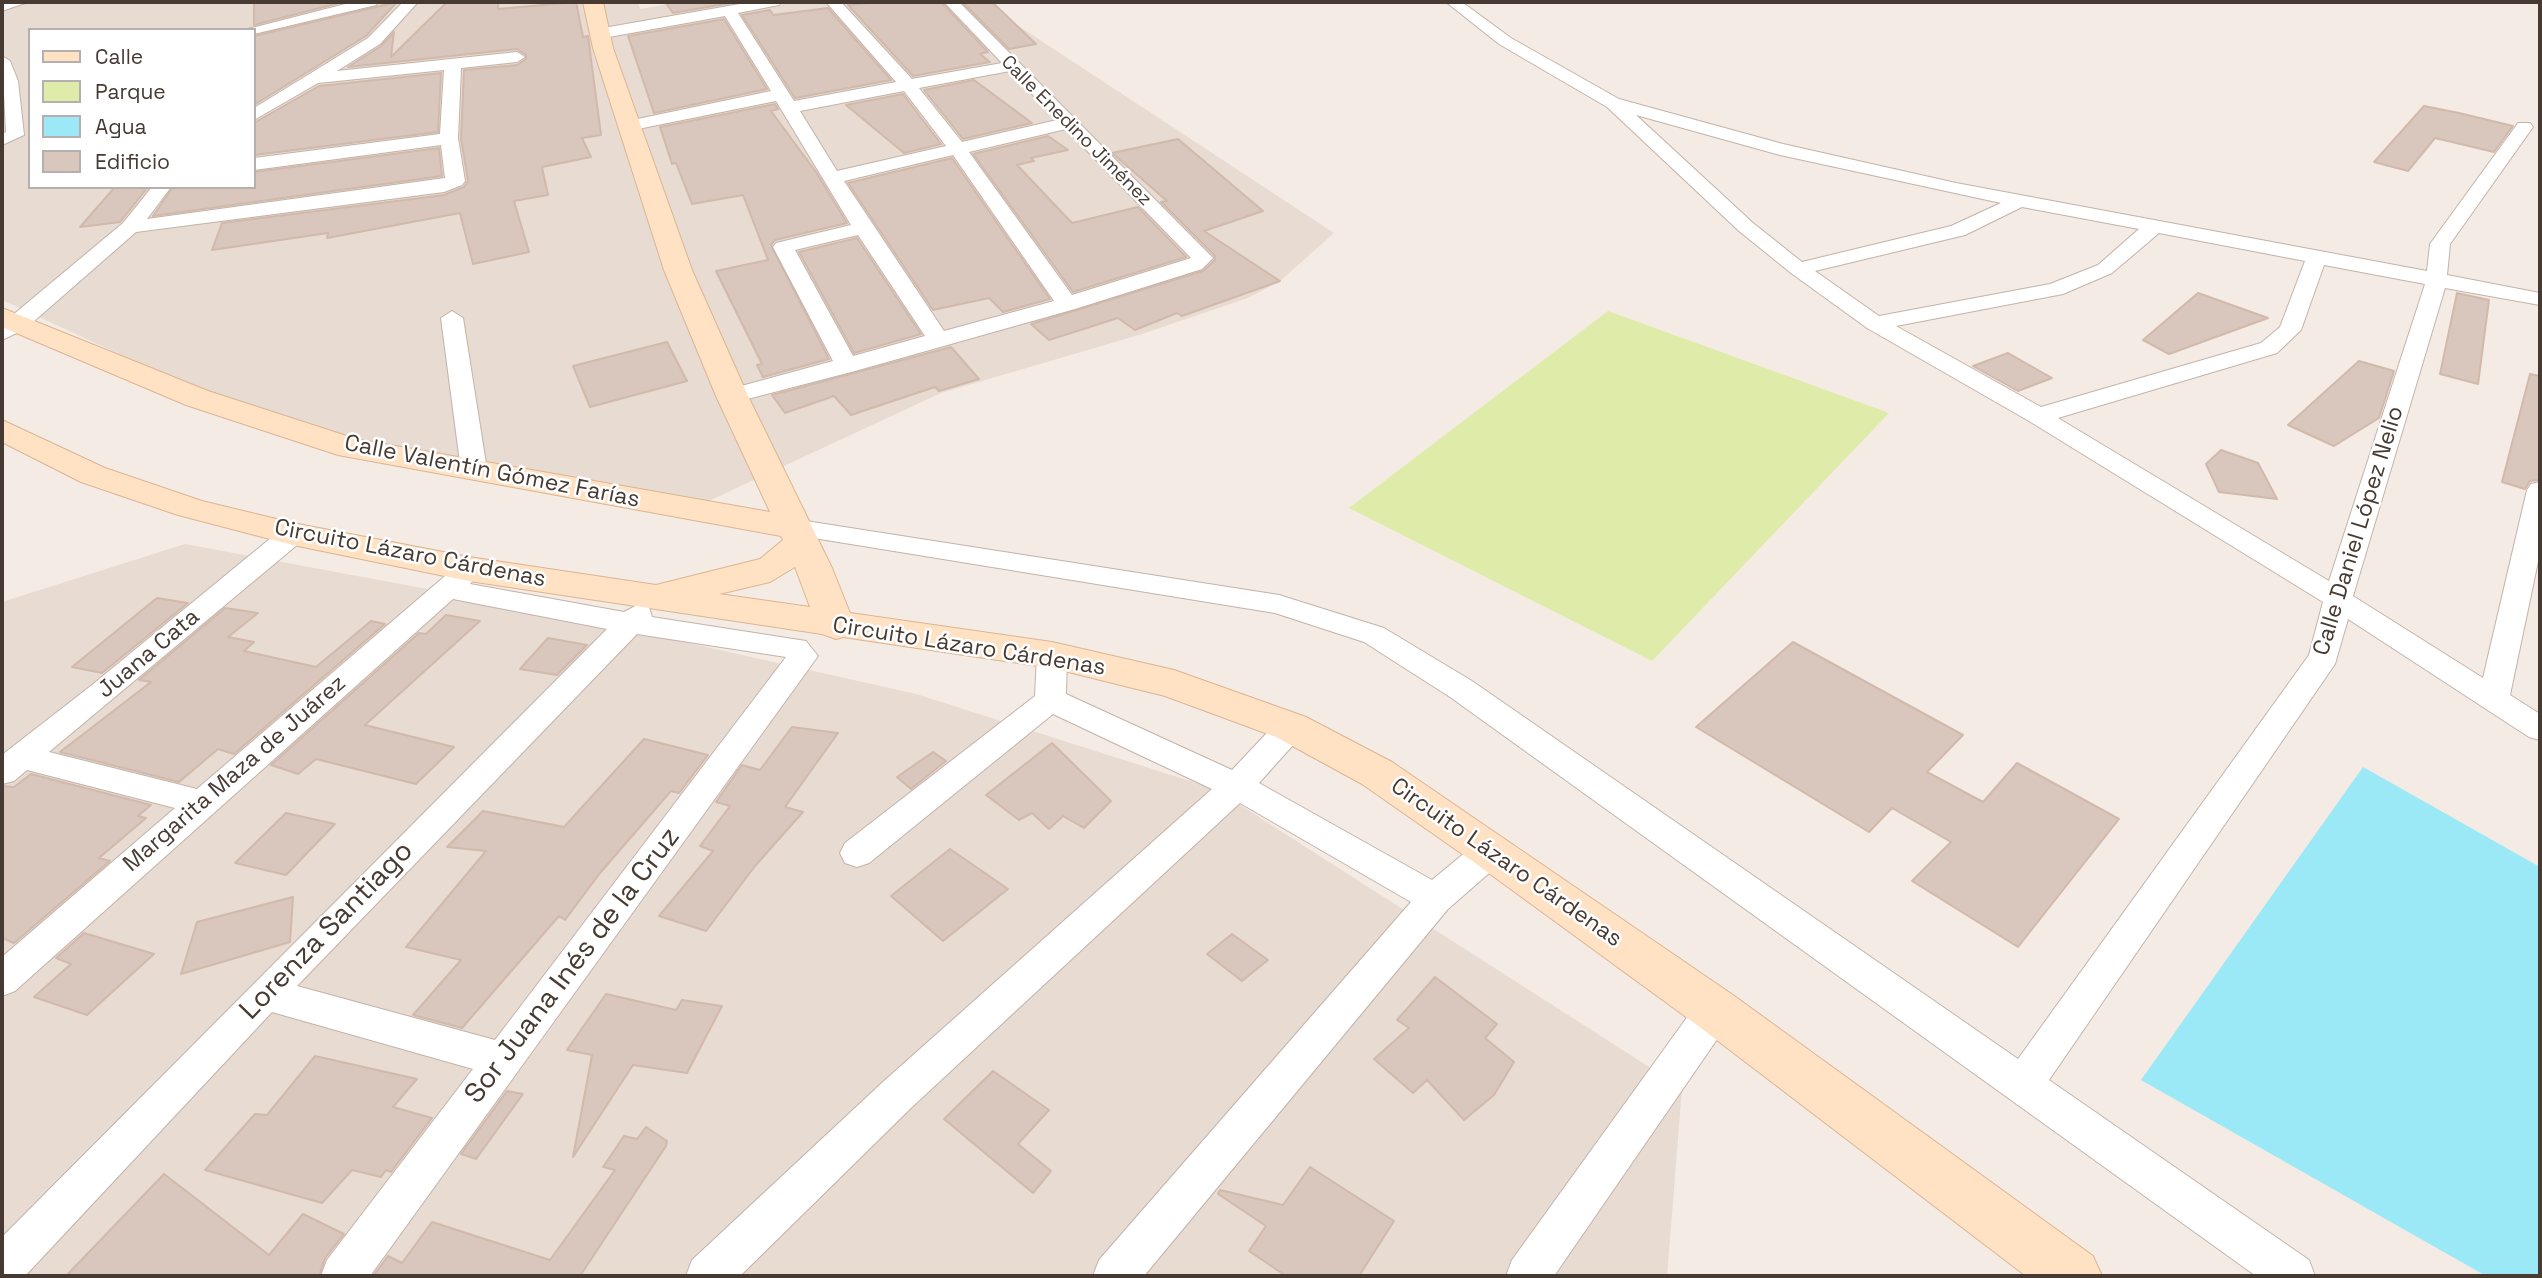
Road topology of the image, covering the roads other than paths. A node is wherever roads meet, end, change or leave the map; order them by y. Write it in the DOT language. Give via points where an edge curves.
graph roads {
  1 [pos="21,2"];
  2 [pos="371,2"];
  3 [pos="411,2"];
  4 [pos="593,2"];
  5 [pos="774,2"];
  6 [pos="833,2"];
  7 [pos="951,2"];
  8 [pos="1452,2"];
  9 [pos="2,6"];
  10 [pos="729,10"];
  11 [pos="256,29"];
  12 [pos="598,34"];
  13 [pos="517,57"];
  14 [pos="453,64"];
  15 [pos="1011,66"];
  16 [pos="4,69"];
  17 [pos="28,76"];
  18 [pos="318,78"];
  19 [pos="908,85"];
  20 [pos="787,100"];
  21 [pos="1613,103"];
  22 [pos="256,114"];
  23 [pos="1068,123"];
  24 [pos="628,126"];
  25 [pos="2524,127"];
  26 [pos="449,138"];
  27 [pos="2,140"];
  28 [pos="957,148"];
  29 [pos="256,164"];
  30 [pos="832,178"];
  31 [pos="160,189"];
  32 [pos="2019,201"];
  33 [pos="130,228"];
  34 [pos="863,228"];
  35 [pos="2153,228"];
  36 [pos="2316,259"];
  37 [pos="1798,270"];
  38 [pos="2436,282"];
  39 [pos="2540,299"];
  40 [pos="1067,304"];
  41 [pos="452,318"];
  42 [pos="1875,323"];
  43 [pos="7,325"];
  44 [pos="938,339"];
  45 [pos="847,366"];
  46 [pos="732,396"];
  47 [pos="2038,416"];
  48 [pos="2,434"];
  49 [pos="474,470"];
  50 [pos="2540,490"];
  51 [pos="293,534"];
  52 [pos="797,535"];
  53 [pos="458,579"];
  54 [pos="2338,599"];
  55 [pos="642,611"];
  56 [pos="836,626"];
  57 [pos="1052,655"];
  58 [pos="2494,698"];
  59 [pos="1050,700"];
  60 [pos="1291,727"];
  61 [pos="2540,729"];
  62 [pos="11,764"];
  63 [pos="1237,786"];
  64 [pos="203,803"];
  65 [pos="1491,851"];
  66 [pos="857,853"];
  67 [pos="1435,899"];
  68 [pos="2,980"];
  69 [pos="265,993"];
  70 [pos="1714,1010"];
  71 [pos="503,1060"];
  72 [pos="2023,1084"];
  73 [pos="2,1268"];
  74 [pos="343,1276"];
  75 [pos="708,1276"];
  76 [pos="1115,1276"];
  77 [pos="1528,1276"];
  78 [pos="2073,1276"];
  79 [pos="2293,1276"];
  1 -- 9 [label="street"];
  2 -- 11 [label="street"];
  3 -- 18 [label="street" via="374,41"];
  4 -- 12 [label="street"];
  5 -- 10 [label="street"];
  6 -- 19 [label="street"];
  7 -- 15 [label="street, Calle Enedino Jiménez"];
  8 -- 21 [label="street" via="1505,41"];
  10 -- 12 [label="street"];
  10 -- 20 [label="street"];
  12 -- 24 [label="street"];
  13 -- 14 [label="street"];
  14 -- 18 [label="street"];
  14 -- 26 [label="street"];
  15 -- 19 [label="street"];
  15 -- 23 [label="street, Calle Enedino Jiménez"];
  16 -- 17 [label="street"];
  16 -- 27 [label="street" via="15,135"];
  18 -- 22 [label="street"];
  19 -- 20 [label="street"];
  19 -- 28 [label="street"];
  20 -- 24 [label="street"];
  20 -- 30 [label="street"];
  21 -- 32 [label="street" via="1780,149"];
  21 -- 37 [label="street"];
  23 -- 28 [label="street"];
  23 -- 40 [label="street, Calle Enedino Jiménez" via="1203,258 1195,265"];
  24 -- 46 [label="street" via="678,270"];
  25 -- 38 [label="street, Calle Daniel López Nelio" via="2441,244"];
  26 -- 29 [label="street"];
  26 -- 33 [label="street" via="454,181 444,186"];
  28 -- 30 [label="street"];
  28 -- 40 [label="street"];
  30 -- 34 [label="street"];
  31 -- 33 [label="street"];
  32 -- 35 [label="street"];
  32 -- 37 [label="street" via="1958,231"];
  33 -- 43 [label="street"];
  34 -- 44 [label="street"];
  34 -- 45 [label="street" via="783,247"];
  35 -- 36 [label="street"];
  35 -- 42 [label="street" via="2105,269 2055,289"];
  36 -- 38 [label="street"];
  36 -- 47 [label="street" via="2290,330 2269,348"];
  37 -- 42 [label="street"];
  38 -- 39 [label="street"];
  38 -- 54 [label="street, Calle Daniel López Nelio"];
  40 -- 44 [label="street"];
  41 -- 49 [label="street"];
  42 -- 47 [label="street"];
  43 -- 49 [label="street, Calle Valentín Gómez Farías" via="197,398 350,448"];
  44 -- 45 [label="street"];
  45 -- 46 [label="street"];
  46 -- 52 [label="street"];
  47 -- 54 [label="street"];
  48 -- 51 [label="street, Circuito Lázaro Cárdenas" via="93,475 190,508"];
  49 -- 52 [label="street, Calle Valentín Gómez Farías"];
  50 -- 58 [label="street"];
  51 -- 53 [label="street, Circuito Lázaro Cárdenas"];
  51 -- 62 [label="street, Juana Cata"];
  52 -- 55 [label="street" via="773,567 682,588"];
  52 -- 56 [label="street"];
  52 -- 72 [label="street" via="1279,604 1374,635 1461,689"];
  53 -- 55 [label="street, Circuito Lázaro Cárdenas"];
  53 -- 64 [label="street, Margarita Maza de Juárez"];
  54 -- 58 [label="street"];
  54 -- 72 [label="street, Calle Daniel López Nelio" via="2323,657"];
  55 -- 56 [label="street, Circuito Lázaro Cárdenas"];
  55 -- 69 [label="street, Lorenza Santiago"];
  55 -- 71 [label="street, Sor Juana Inés de la Cruz" via="795,648 803,656"];
  56 -- 57 [label="street, Circuito Lázaro Cárdenas"];
  57 -- 59 [label="street"];
  57 -- 60 [label="street, Circuito Lázaro Cárdenas" via="1174,684"];
  58 -- 61 [label="street"];
  59 -- 63 [label="street"];
  59 -- 66 [label="street"];
  60 -- 63 [label="street"];
  60 -- 65 [label="street, Circuito Lázaro Cárdenas" via="1377,773"];
  62 -- 64 [label="street"];
  63 -- 67 [label="street"];
  63 -- 75 [label="street" via="898,1094"];
  64 -- 68 [label="street, Margarita Maza de Juárez"];
  65 -- 67 [label="street"];
  65 -- 70 [label="street, Circuito Lázaro Cárdenas"];
  67 -- 76 [label="street"];
  69 -- 71 [label="street"];
  69 -- 73 [label="street, Lorenza Santiago"];
  70 -- 77 [label="street"];
  70 -- 78 [label="street, Circuito Lázaro Cárdenas"];
  71 -- 74 [label="street, Sor Juana Inés de la Cruz"];
  72 -- 79 [label="street"];
}
